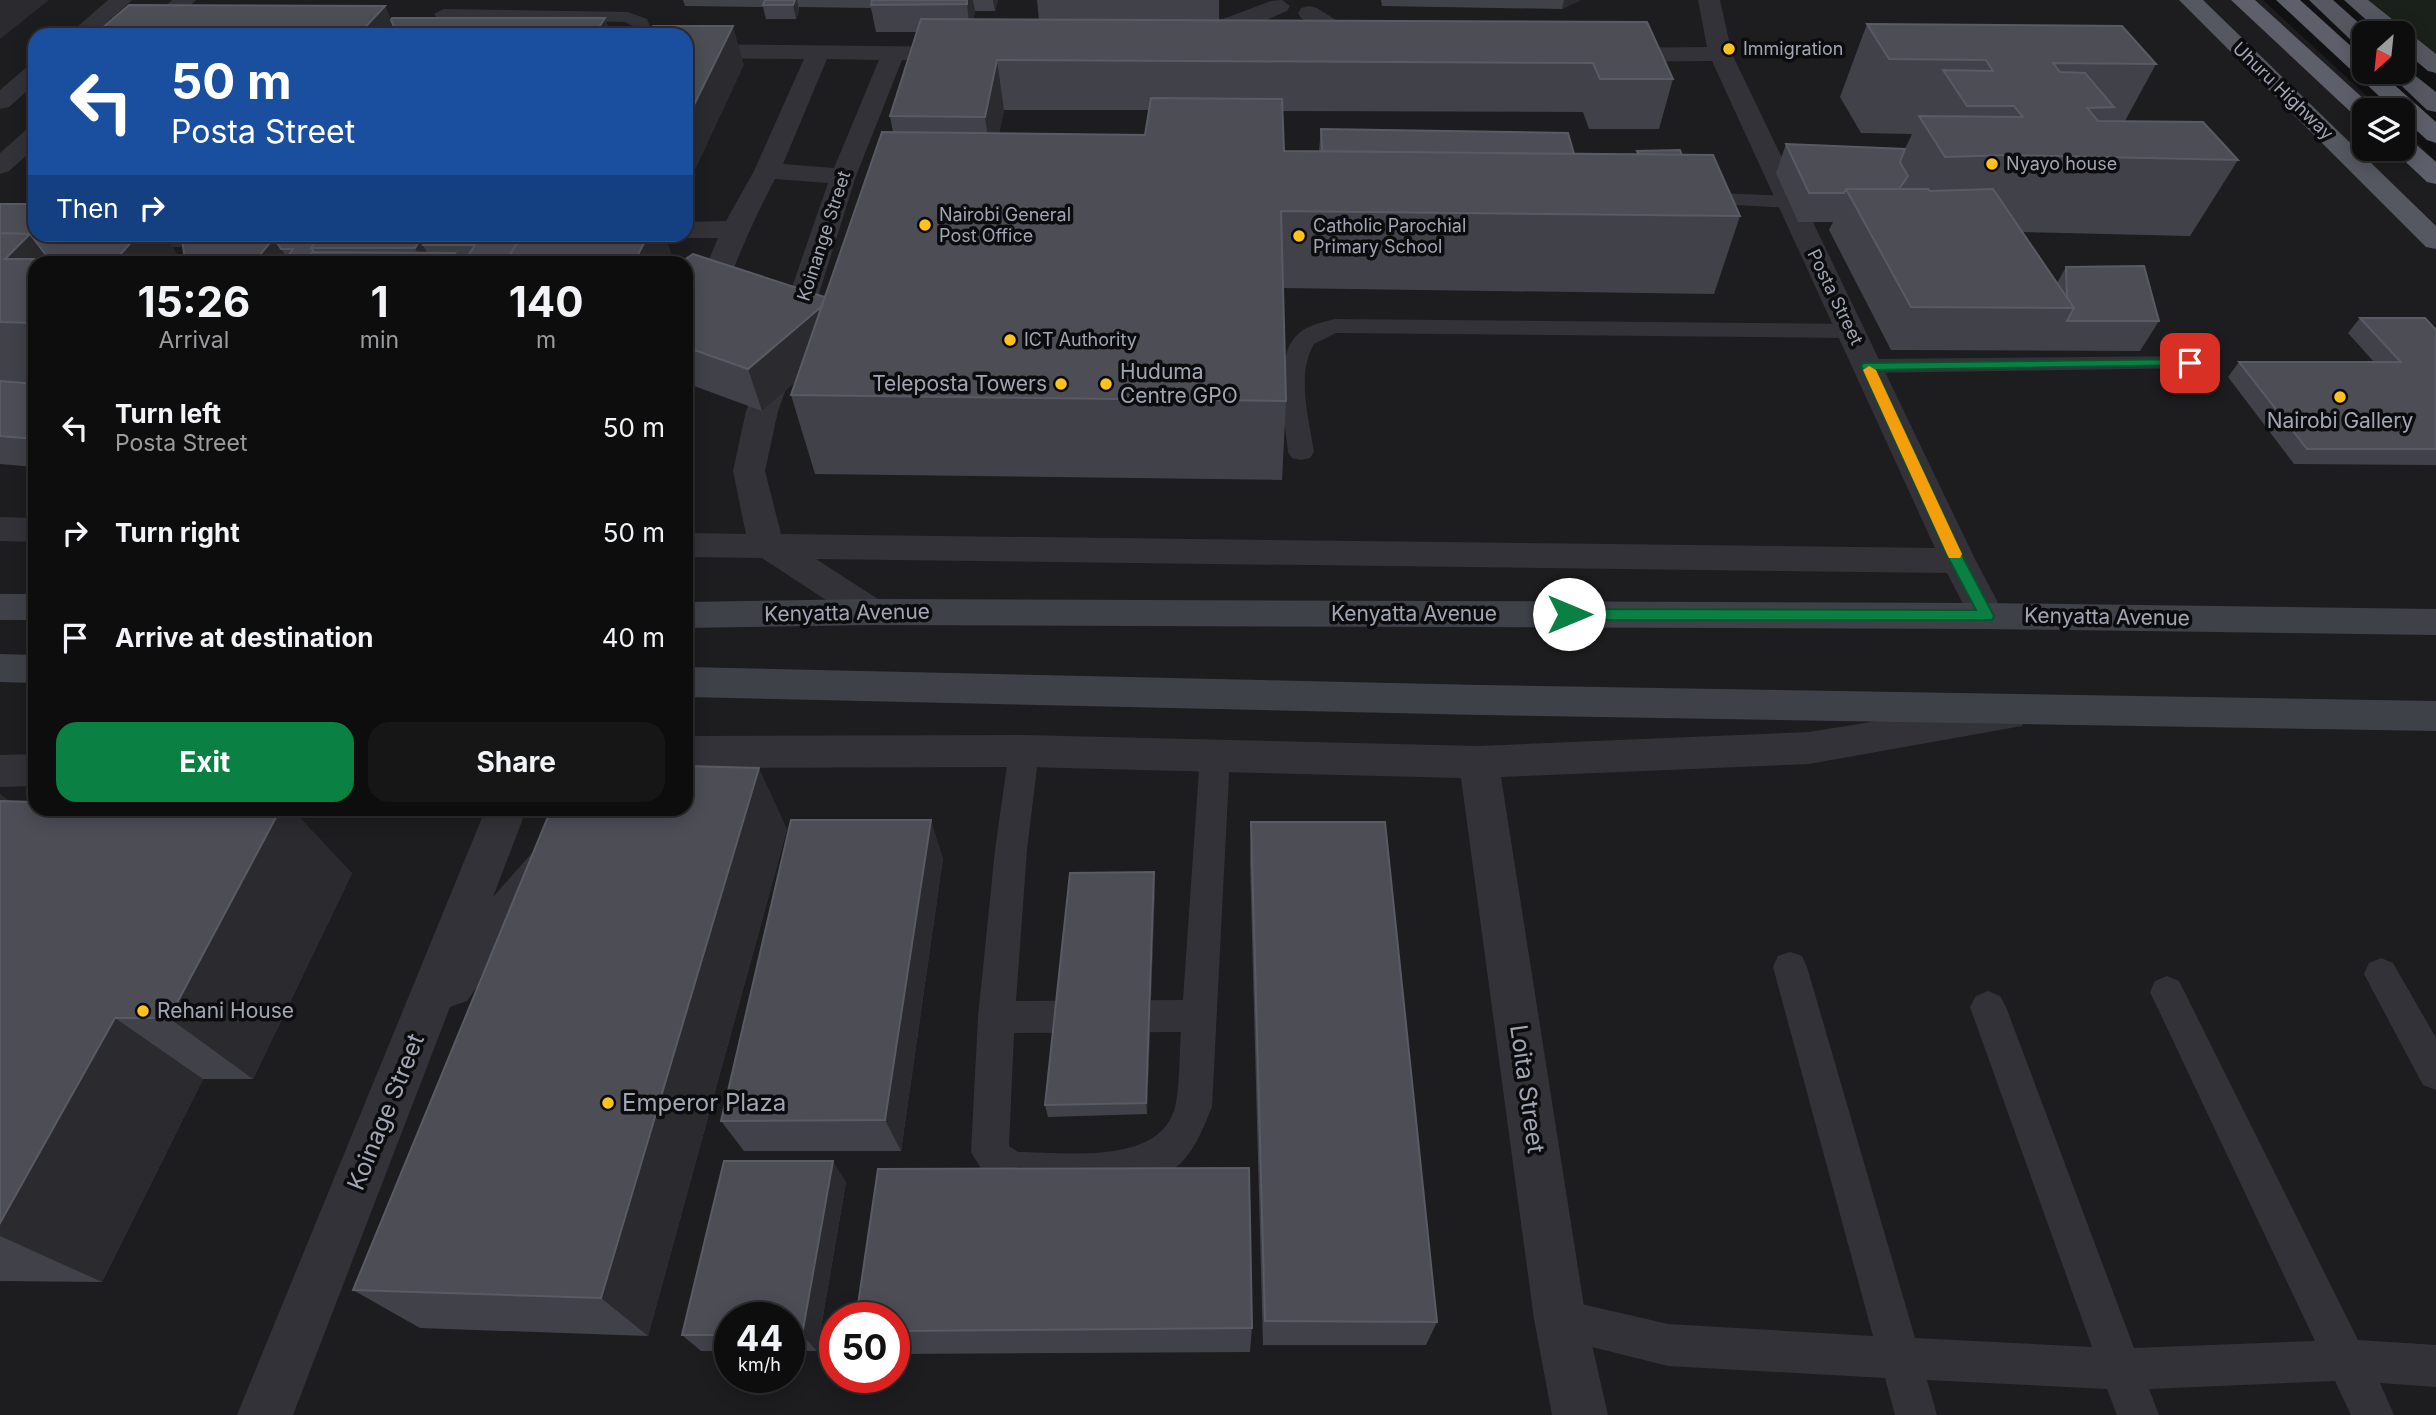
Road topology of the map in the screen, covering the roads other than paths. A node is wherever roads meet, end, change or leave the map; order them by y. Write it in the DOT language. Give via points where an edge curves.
graph roads {
  1 [pos="121,0"];
  2 [pos="185,0"];
  3 [pos="1709,0"];
  4 [pos="2190,0"];
  5 [pos="2242,0"];
  6 [pos="2287,0"];
  7 [pos="2320,0"];
  8 [pos="2355,0"];
  9 [pos="1279,3"];
  10 [pos="443,13"];
  11 [pos="1309,16"];
  12 [pos="2380,21"];
  13 [pos="87,28"];
  14 [pos="153,28"];
  15 [pos="643,28"];
  16 [pos="2352,29"];
  17 [pos="1268,36"];
  18 [pos="2415,49"];
  19 [pos="693,51"];
  20 [pos="818,53"];
  21 [pos="893,54"];
  22 [pos="991,54"];
  23 [pos="1720,54"];
  24 [pos="1584,55"];
  25 [pos="1209,56"];
  26 [pos="1333,57"];
  27 [pos="2352,59"];
  28 [pos="2436,66"];
  29 [pos="28,79"];
  30 [pos="28,81"];
  31 [pos="0,82"];
  32 [pos="2379,84"];
  33 [pos="2412,84"];
  34 [pos="2352,100"];
  35 [pos="0,102"];
  36 [pos="2436,105"];
  37 [pos="2436,135"];
  38 [pos="28,141"];
  39 [pos="2415,157"];
  40 [pos="0,166"];
  41 [pos="767,172"];
  42 [pos="843,176"];
  43 [pos="2436,176"];
  44 [pos="1674,198"];
  45 [pos="1790,202"];
  46 [pos="735,229"];
  47 [pos="693,230"];
  48 [pos="2436,241"];
  49 [pos="1851,331"];
  50 [pos="693,349"];
  51 [pos="2190,363"];
  52 [pos="1867,366"];
  53 [pos="1301,452"];
  54 [pos="0,529"];
  55 [pos="28,530"];
  56 [pos="766,544"];
  57 [pos="693,545"];
  58 [pos="1958,561"];
  59 [pos="0,607"];
  60 [pos="28,607"];
  61 [pos="872,612"];
  62 [pos="693,615"];
  63 [pos="1987,616"];
  64 [pos="2436,622"];
  65 [pos="0,668"];
  66 [pos="28,669"];
  67 [pos="693,682"];
  68 [pos="2034,710"];
  69 [pos="2436,716"];
  70 [pos="1024,751"];
  71 [pos="1215,755"];
  72 [pos="693,756"];
  73 [pos="1479,762"];
  74 [pos="28,770"];
  75 [pos="0,771"];
  76 [pos="504,816"];
  77 [pos="591,816"];
  78 [pos="1790,967"];
  79 [pos="2381,974"];
  80 [pos="2168,992"];
  81 [pos="1988,1007"];
  82 [pos="1198,1016"];
  83 [pos="996,1017"];
  84 [pos="418,1032"];
  85 [pos="2436,1073"];
  86 [pos="1560,1318"];
  87 [pos="1901,1357"];
  88 [pos="2347,1360"];
  89 [pos="2436,1366"];
  90 [pos="2121,1369"];
  91 [pos="265,1415"];
  92 [pos="1580,1415"];
  93 [pos="1916,1415"];
  94 [pos="2138,1415"];
  95 [pos="2373,1415"];
  1 -- 13 [label="street"];
  2 -- 14 [label="street"];
  3 -- 23 [label="street, Posta Street"];
  4 -- 48 [label="highway, Uhuru Highway"];
  5 -- 34 [label="highway"];
  6 -- 27 [label="highway"];
  7 -- 16 [label="highway"];
  8 -- 12 [label="highway"];
  9 -- 17 [label="street"];
  9 -- 25 [label="street" via="1176,50"];
  10 -- 15 [label="lane" via="628,17"];
  11 -- 26 [label="street" via="1380,57"];
  18 -- 28 [label="highway"];
  19 -- 20 [label="street"];
  20 -- 21 [label="street"];
  20 -- 41 [label="street"];
  21 -- 22 [label="street"];
  21 -- 42 [label="street, Koinange Street"];
  23 -- 24 [label="street"];
  23 -- 45 [label="street, Posta Street"];
  29 -- 31 [label="street"];
  30 -- 35 [label="street"];
  32 -- 37 [label="highway"];
  33 -- 36 [label="highway"];
  38 -- 40 [label="street"];
  39 -- 43 [label="highway"];
  41 -- 42 [label="street"];
  41 -- 46 [label="street"];
  42 -- 56 [label="street, Koinange Street" via="783,321 762,411 750,471"];
  44 -- 45 [label="lane"];
  45 -- 49 [label="street, Posta Street"];
  46 -- 47 [label="street"];
  46 -- 50 [label="street" via="708,296 713,318"];
  49 -- 52 [label="street, Posta Street"];
  49 -- 53 [label="lane" via="1335,327 1306,339 1294,363"];
  51 -- 52 [label="lane"];
  52 -- 58 [label="street, Posta Street"];
  54 -- 55 [label="street"];
  56 -- 57 [label="street"];
  56 -- 58 [label="street"];
  56 -- 61 [label="street"];
  58 -- 63 [label="street, Posta Street"];
  59 -- 60 [label="main road"];
  61 -- 62 [label="main road, Kenyatta Avenue"];
  61 -- 63 [label="main road, Kenyatta Avenue"];
  63 -- 64 [label="main road, Kenyatta Avenue"];
  65 -- 66 [label="main road"];
  67 -- 68 [label="main road"];
  68 -- 69 [label="main road"];
  68 -- 73 [label="street" via="1809,748"];
  70 -- 71 [label="street"];
  70 -- 72 [label="street"];
  70 -- 83 [label="lane"];
  71 -- 73 [label="street"];
  71 -- 82 [label="lane"];
  73 -- 86 [label="street, Loita Street"];
  74 -- 75 [label="street"];
  76 -- 84 [label="street, Koinage Street"];
  77 -- 84 [label="street" via="500,920"];
  78 -- 87 [label="lane"];
  79 -- 85 [label="lane"];
  80 -- 88 [label="lane"];
  81 -- 90 [label="lane"];
  82 -- 83 [label="lane"];
  82 -- 83 [label="lane" via="1194,1107 1182,1133 1161,1154 1129,1169 1018,1171 1001,1167 990,1152"];
  84 -- 91 [label="street, Koinage Street"];
  86 -- 87 [label="lane" via="1668,1345"];
  86 -- 92 [label="street, Loita Street"];
  87 -- 90 [label="lane"];
  87 -- 93 [label="lane"];
  88 -- 89 [label="lane"];
  88 -- 90 [label="lane"];
  88 -- 95 [label="lane"];
  90 -- 94 [label="lane"];
}
